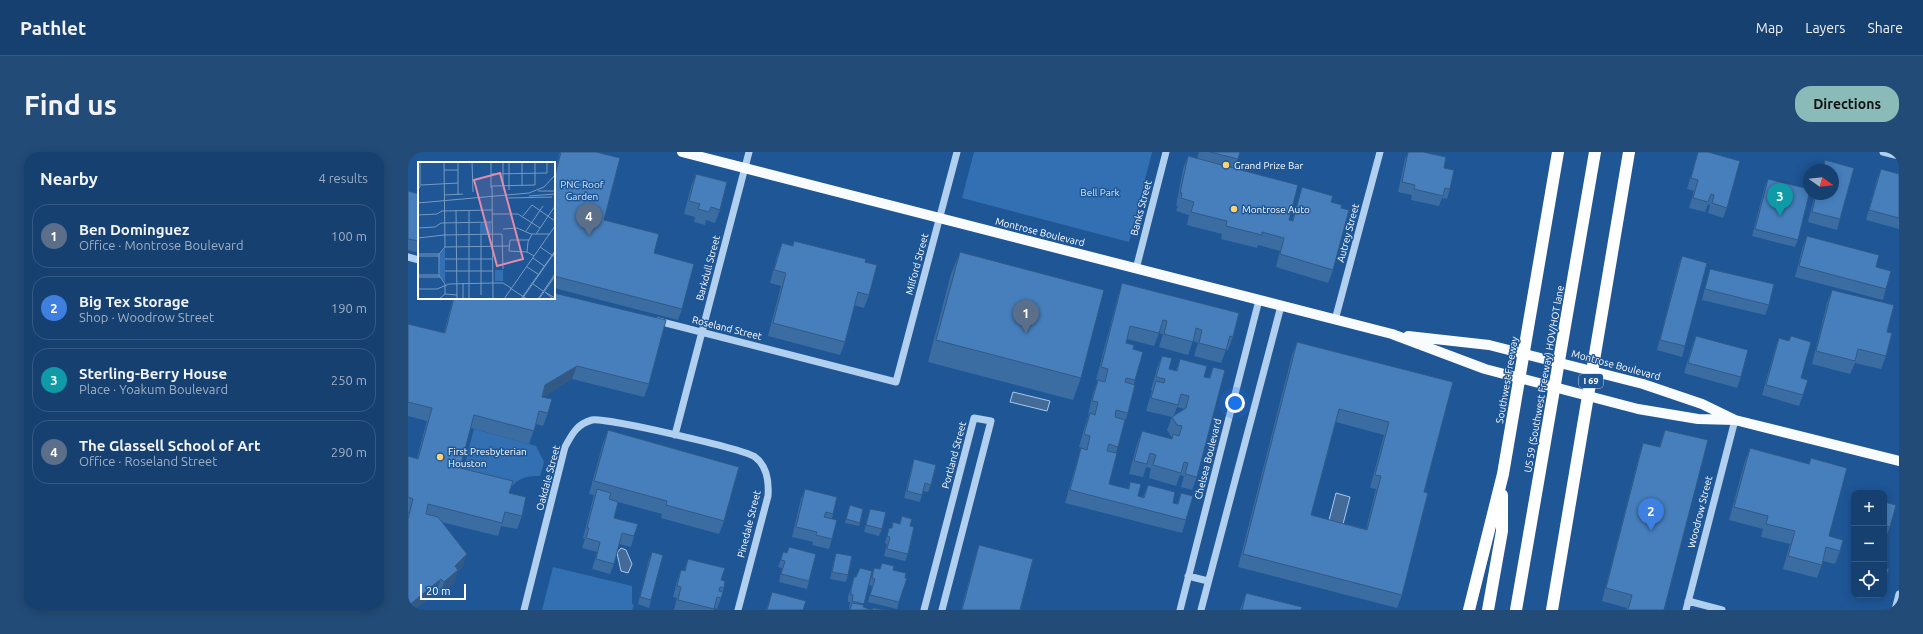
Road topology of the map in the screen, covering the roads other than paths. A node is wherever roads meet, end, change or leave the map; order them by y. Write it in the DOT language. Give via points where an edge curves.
graph roads {
  1 [pos="682,152"];
  2 [pos="749,152"];
  3 [pos="957,152"];
  4 [pos="1166,152"];
  5 [pos="1380,152"];
  6 [pos="1558,152"];
  7 [pos="1595,152"];
  8 [pos="1629,152"];
  9 [pos="1883,152"];
  10 [pos="1899,156"];
  11 [pos="745,168"];
  12 [pos="940,218"];
  13 [pos="408,257"];
  14 [pos="418,260"];
  15 [pos="1136,269"];
  16 [pos="1259,300"];
  17 [pos="1281,306"];
  18 [pos="650,318"];
  19 [pos="1335,320"];
  20 [pos="701,332"];
  21 [pos="1392,334"];
  22 [pos="896,382"];
  23 [pos="1734,420"];
  24 [pos="675,435"];
  25 [pos="1899,461"];
  26 [pos="1502,474"];
  27 [pos="1188,576"];
  28 [pos="1208,581"];
  29 [pos="1899,594"];
  30 [pos="1688,602"];
  31 [pos="524,610"];
  32 [pos="738,610"];
  33 [pos="924,610"];
  34 [pos="942,610"];
  35 [pos="1180,610"];
  36 [pos="1201,610"];
  37 [pos="1469,610"];
  38 [pos="1488,610"];
  39 [pos="1516,610"];
  40 [pos="1552,610"];
  41 [pos="1686,610"];
  42 [pos="1722,610"];
  43 [pos="1895,610"];
  1 -- 11 [label="main road, Montrose Boulevard"];
  2 -- 11 [label="street, Barkdull Street"];
  3 -- 12 [label="street, Milford Street"];
  4 -- 15 [label="street, Banks Street"];
  5 -- 19 [label="street, Autrey Street"];
  6 -- 26 [label="highway, Southwest Freeway"];
  7 -- 39 [label="highway, US 59 (Southwest Freeway) HOV/HOT lane"];
  8 -- 40 [label="highway, I 69"];
  9 -- 10 [label="street"];
  11 -- 12 [label="main road, Montrose Boulevard"];
  11 -- 20 [label="street, Barkdull Street"];
  12 -- 15 [label="main road, Montrose Boulevard"];
  12 -- 22 [label="street, Milford Street"];
  13 -- 14 [label="street"];
  15 -- 16 [label="main road, Montrose Boulevard"];
  16 -- 17 [label="main road, Montrose Boulevard"];
  16 -- 27 [label="street, Chelsea Boulevard"];
  17 -- 19 [label="main road, Montrose Boulevard"];
  17 -- 28 [label="street"];
  18 -- 20 [label="street, Roseland Street"];
  19 -- 21 [label="main road, Montrose Boulevard"];
  20 -- 22 [label="street, Roseland Street"];
  20 -- 24 [label="street, Barkdull Street"];
  21 -- 23 [label="main road, Montrose Boulevard" via="1485,369 1638,409 1698,419"];
  21 -- 23 [label="main road, Montrose Boulevard" via="1489,345 1643,384 1702,404"];
  23 -- 25 [label="main road, Montrose Boulevard"];
  23 -- 30 [label="street, Woodrow Street"];
  24 -- 31 [label="street, Oakdale Street" via="594,420 573,432 565,447"];
  24 -- 32 [label="street, Pinedale Street" via="755,457 764,468 769,481 768,496"];
  26 -- 37 [label="highway, Southwest Freeway"];
  26 -- 38 [label="highway" via="1502,531"];
  27 -- 28 [label="street"];
  27 -- 35 [label="street, Chelsea Boulevard"];
  28 -- 36 [label="street"];
  29 -- 43 [label="street"];
  30 -- 41 [label="street, Woodrow Street"];
  30 -- 42 [label="street"];
  33 -- 34 [label="street, Portland Street" via="974,418 991,421"];
}
